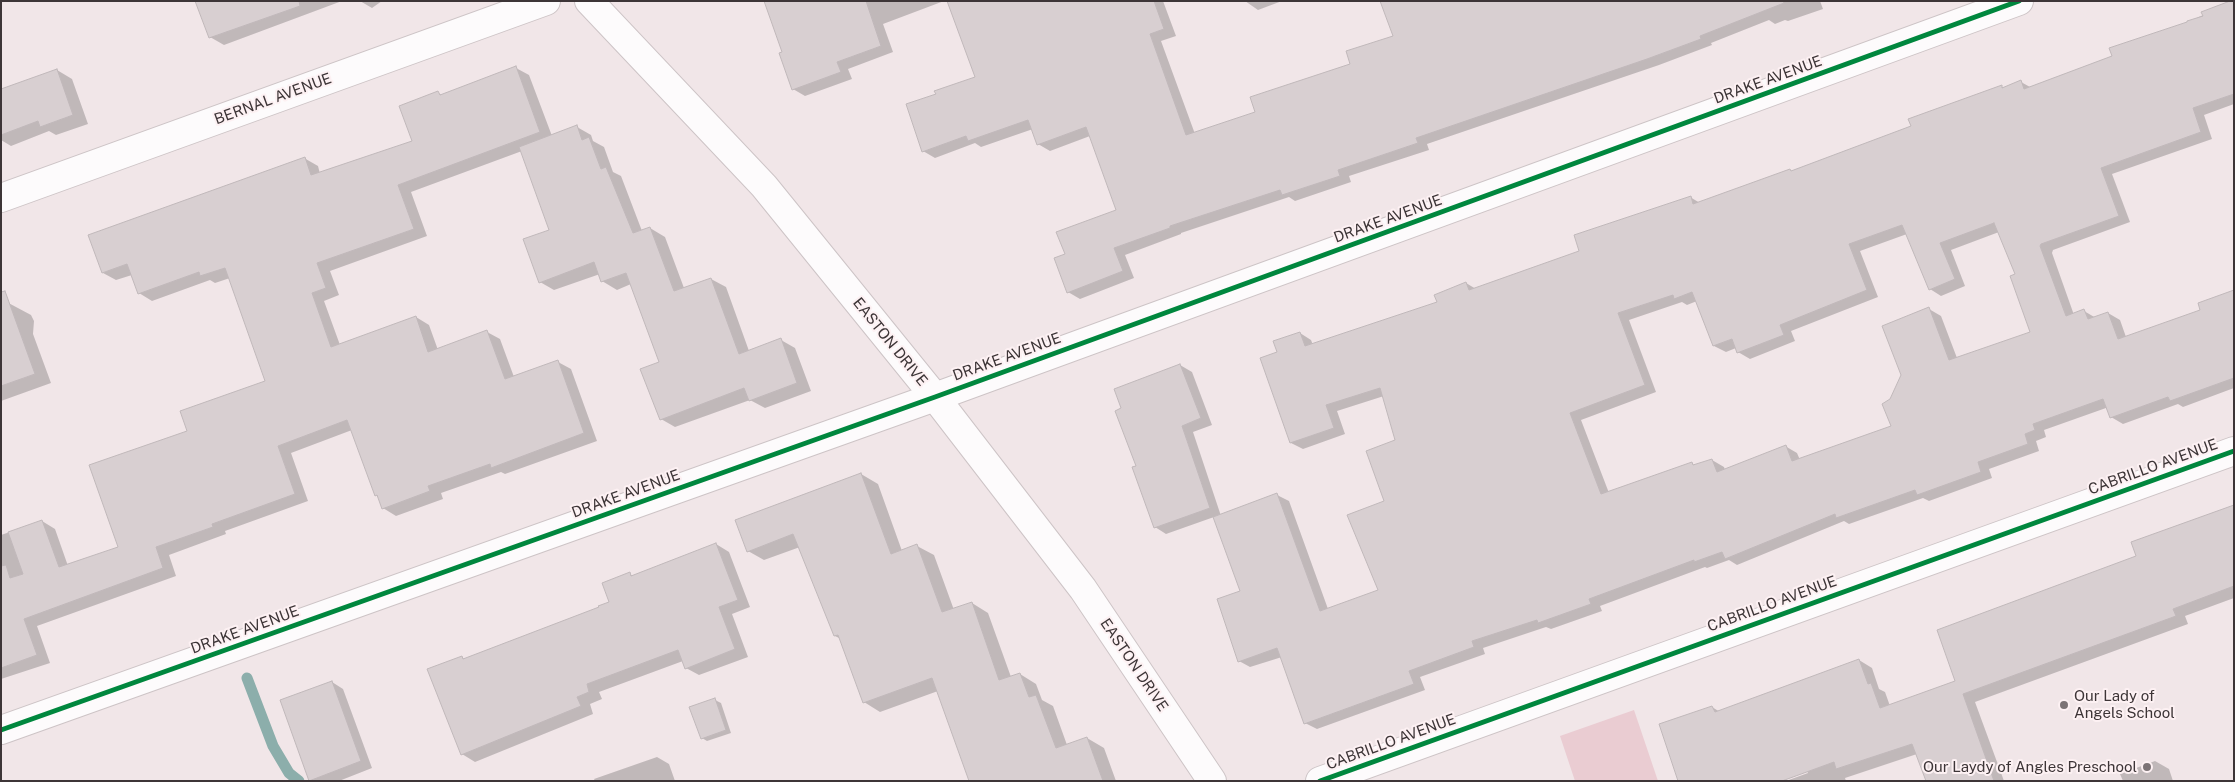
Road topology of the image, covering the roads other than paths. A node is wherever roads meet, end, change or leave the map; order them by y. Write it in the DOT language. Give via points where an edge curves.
graph roads {
  1 [pos="546,1"];
  2 [pos="589,1"];
  3 [pos="2019,1"];
  4 [pos="1,198"];
  5 [pos="935,397"];
  6 [pos="2234,451"];
  7 [pos="1,730"];
  8 [pos="1212,781"];
  9 [pos="1320,781"];
  1 -- 4 [label="street, BERNAL AVENUE"];
  2 -- 5 [label="street, EASTON DRIVE" via="764,186"];
  3 -- 5 [label="street, DRAKE AVENUE"];
  5 -- 7 [label="street, DRAKE AVENUE"];
  5 -- 8 [label="street, EASTON DRIVE" via="1083,589"];
  6 -- 9 [label="street, CABRILLO AVENUE"];
}
